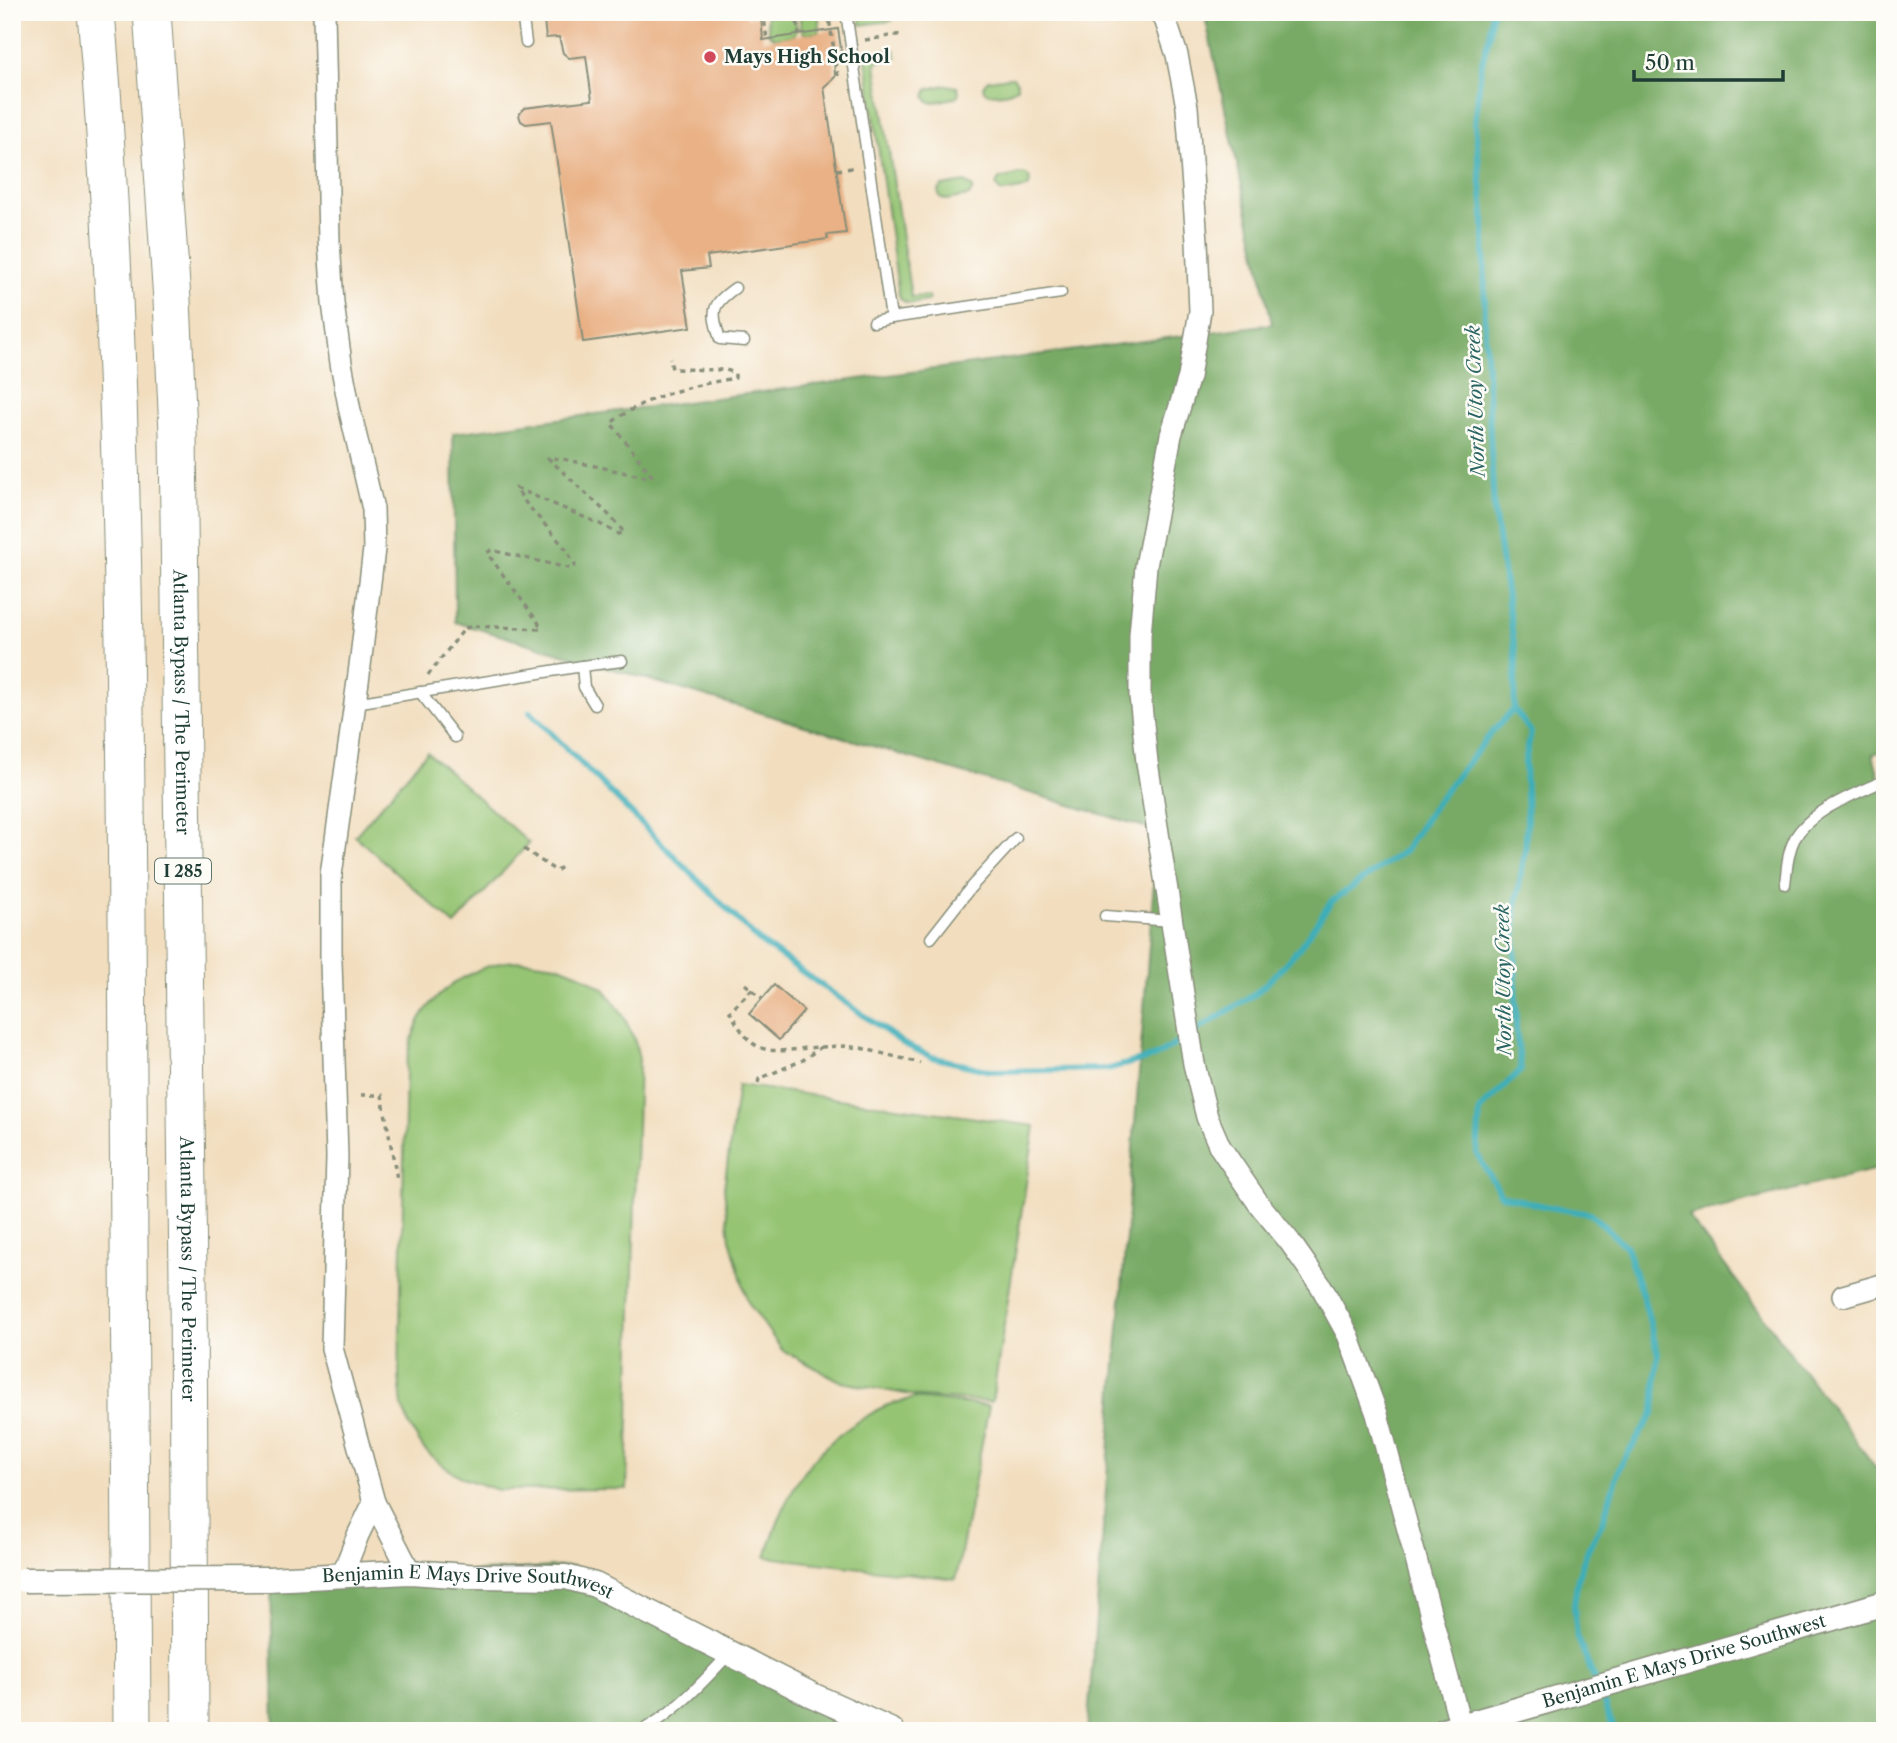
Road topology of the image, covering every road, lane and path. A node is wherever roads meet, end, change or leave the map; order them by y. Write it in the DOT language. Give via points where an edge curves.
graph roads {
  1 [pos="96,12"];
  2 [pos="152,12"];
  3 [pos="324,12"];
  4 [pos="522,12"];
  5 [pos="796,12"];
  6 [pos="846,12"];
  7 [pos="1159,12"];
  8 [pos="763,13"];
  9 [pos="746,15"];
  10 [pos="903,34"];
  11 [pos="799,35"];
  12 [pos="767,40"];
  13 [pos="863,40"];
  14 [pos="526,43"];
  15 [pos="836,170"];
  16 [pos="854,179"];
  17 [pos="735,288"];
  18 [pos="1061,293"];
  19 [pos="891,318"];
  20 [pos="874,322"];
  21 [pos="744,341"];
  22 [pos="670,358"];
  23 [pos="622,661"];
  24 [pos="582,666"];
  25 [pos="419,692"];
  26 [pos="355,703"];
  27 [pos="595,705"];
  28 [pos="455,737"];
  29 [pos="1885,780"];
  30 [pos="1016,838"];
  31 [pos="524,849"];
  32 [pos="562,867"];
  33 [pos="1786,884"];
  34 [pos="1105,916"];
  35 [pos="1172,921"];
  36 [pos="931,938"];
  37 [pos="745,984"];
  38 [pos="752,989"];
  39 [pos="762,998"];
  40 [pos="821,1047"];
  41 [pos="920,1063"];
  42 [pos="757,1087"];
  43 [pos="361,1095"];
  44 [pos="397,1179"];
  45 [pos="1885,1284"];
  46 [pos="1843,1296"];
  47 [pos="374,1502"];
  48 [pos="410,1572"];
  49 [pos="342,1576"];
  50 [pos="18,1580"];
  51 [pos="1885,1603"];
  52 [pos="730,1653"];
  53 [pos="1456,1729"];
  54 [pos="132,1731"];
  55 [pos="190,1731"];
  56 [pos="641,1731"];
  57 [pos="892,1731"];
  1 -- 54 [label="highway" via="120,427"];
  2 -- 55 [label="highway, Atlanta Bypass / The Perimeter / I 285" via="178,433"];
  3 -- 26 [label="street" via="334,303 350,411 373,509 374,550"];
  4 -- 14 [label="lane"];
  5 -- 11 [label="path"];
  6 -- 19 [label="lane"];
  7 -- 35 [label="street" via="1177,55 1187,107 1200,312 1146,566 1140,635 1140,696"];
  8 -- 9 [label="path"];
  8 -- 12 [label="path"];
  10 -- 13 [label="path"];
  15 -- 16 [label="path" via="852,168"];
  17 -- 21 [label="lane" via="718,300 713,318 720,339"];
  18 -- 19 [label="lane"];
  19 -- 20 [label="lane"];
  22 -- 25 [label="path" via="672,369 726,370 735,373 735,378 663,395 611,423 652,476 548,458 624,532 618,534 516,488 575,565 572,569 491,550 487,553 541,629 465,628"];
  23 -- 24 [label="lane"];
  24 -- 25 [label="lane"];
  24 -- 27 [label="lane" via="584,687"];
  25 -- 26 [label="lane"];
  25 -- 28 [label="lane"];
  26 -- 47 [label="street" via="331,874 337,1156 332,1348"];
  29 -- 33 [label="lane" via="1801,828 1788,856"];
  30 -- 36 [label="lane"];
  31 -- 32 [label="path" via="556,871"];
  34 -- 35 [label="lane"];
  35 -- 53 [label="street" via="1207,1117 1220,1147 1321,1286 1348,1335 1377,1415"];
  37 -- 38 [label="path"];
  38 -- 39 [label="path"];
  38 -- 40 [label="path" via="730,1012 753,1044 775,1050"];
  40 -- 41 [label="path" via="861,1048"];
  40 -- 42 [label="path" via="759,1079"];
  43 -- 44 [label="path" via="382,1096"];
  45 -- 46 [label="street"];
  47 -- 48 [label="street"];
  47 -- 49 [label="street"];
  48 -- 49 [label="street, Benjamin E Mays Drive Southwest"];
  48 -- 52 [label="street, Benjamin E Mays Drive Southwest" via="566,1577 594,1585"];
  49 -- 50 [label="street, Benjamin E Mays Drive Southwest, bridge"];
  51 -- 53 [label="street, Benjamin E Mays Drive Southwest"];
  52 -- 56 [label="lane" via="699,1686"];
  52 -- 57 [label="street, Benjamin E Mays Drive Southwest"];
}
